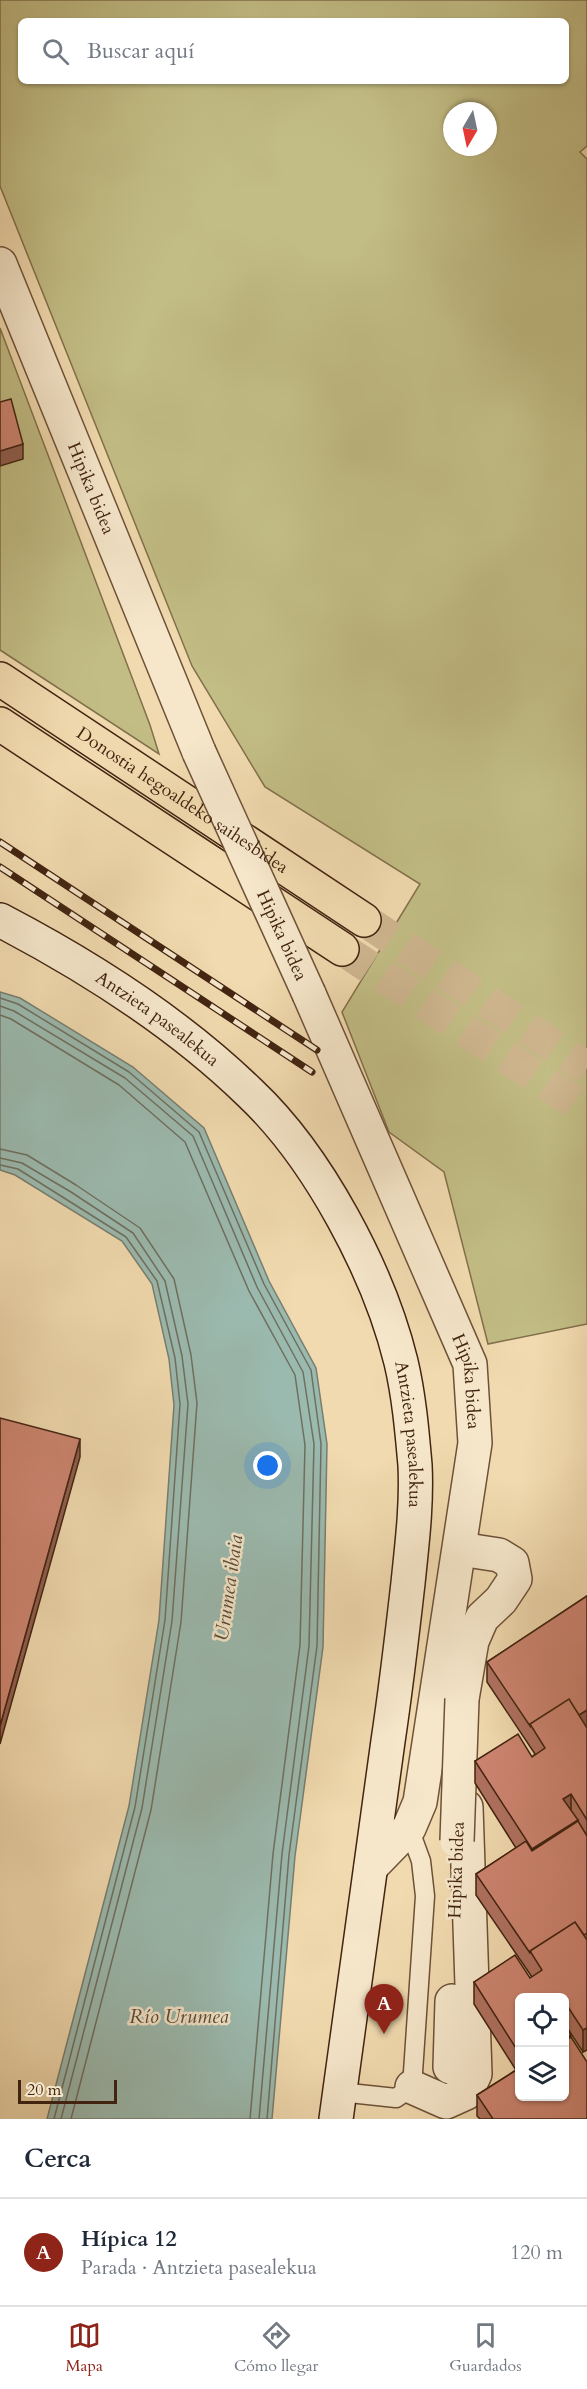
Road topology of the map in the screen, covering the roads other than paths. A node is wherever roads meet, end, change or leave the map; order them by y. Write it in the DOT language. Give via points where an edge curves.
graph roads {
  1 [pos="0,264"];
  2 [pos="0,679"];
  3 [pos="0,724"];
  4 [pos="0,920"];
  5 [pos="364,920"];
  6 [pos="342,949"];
  7 [pos="460,1549"];
  8 [pos="515,1579"];
  9 [pos="480,1640"];
  10 [pos="458,1664"];
  11 [pos="409,1828"];
  12 [pos="371,1867"];
  13 [pos="450,2067"];
  14 [pos="412,2087"];
  15 [pos="338,2106"];
  1 -- 7 [label="street, Hipika bidea, bridge" via="199,752 470,1364 475,1443"];
  2 -- 5 [label="main road, Donostia hegoaldeko saihesbidea"];
  3 -- 6 [label="main road, Donostia hegoaldeko saihesbidea"];
  4 -- 12 [label="street, Antzieta pasealekua" via="134,999 253,1095 284,1131 338,1210 384,1308 410,1414 415,1523"];
  7 -- 8 [label="street" via="499,1555 512,1563"];
  7 -- 11 [label="street, Hipika bidea" via="420,1802"];
  8 -- 9 [label="street" via="514,1601"];
  8 -- 13 [label="street, Hipika bidea, bridge" via="482,1618 472,1641 462,1699"];
  10 -- 14 [label="street" via="475,2073 466,2093 446,2102"];
  11 -- 12 [label="street, Hipika bidea"];
  11 -- 14 [label="lane" via="421,1862 425,1896"];
  12 -- 15 [label="street, Antzieta pasealekua"];
  14 -- 15 [label="lane" via="396,2098"];
}
